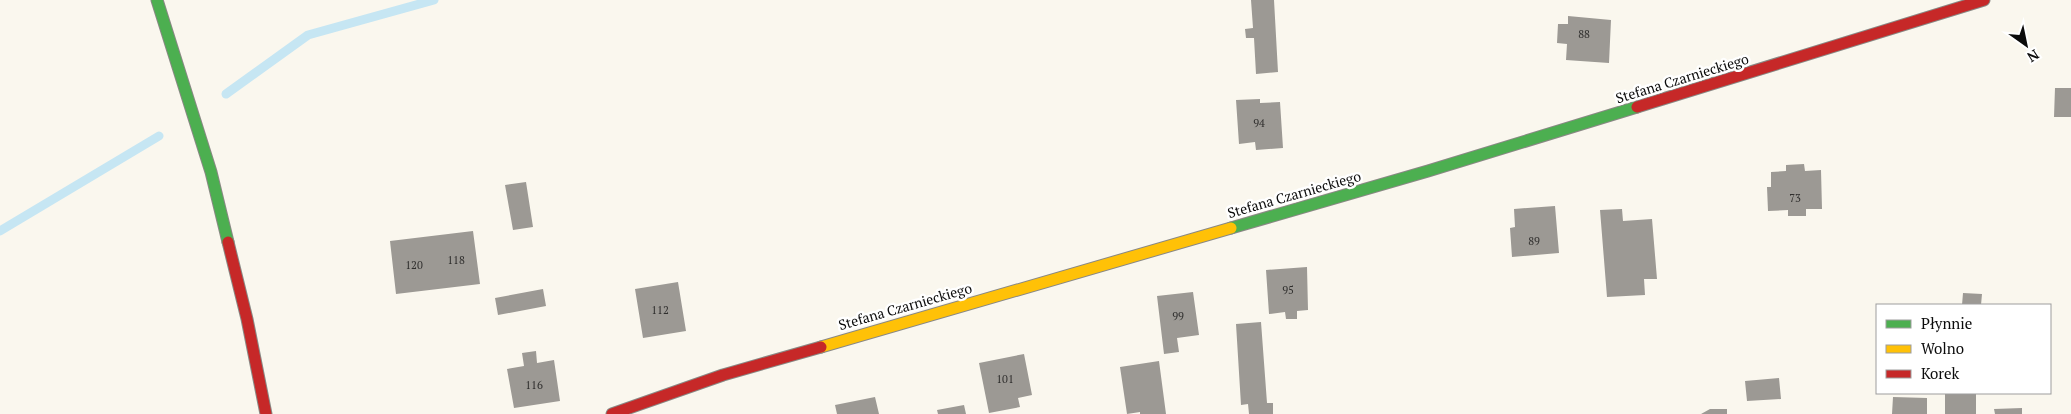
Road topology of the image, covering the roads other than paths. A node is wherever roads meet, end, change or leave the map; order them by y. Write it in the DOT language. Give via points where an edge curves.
graph roads {
  1 [pos="157,0"];
  2 [pos="1984,0"];
  3 [pos="266,414"];
  4 [pos="612,414"];
  1 -- 3 [label="street" via="211,172 248,319"];
  2 -- 4 [label="street, Stefana Czarnieckiego" via="1428,171 723,375"];
}
